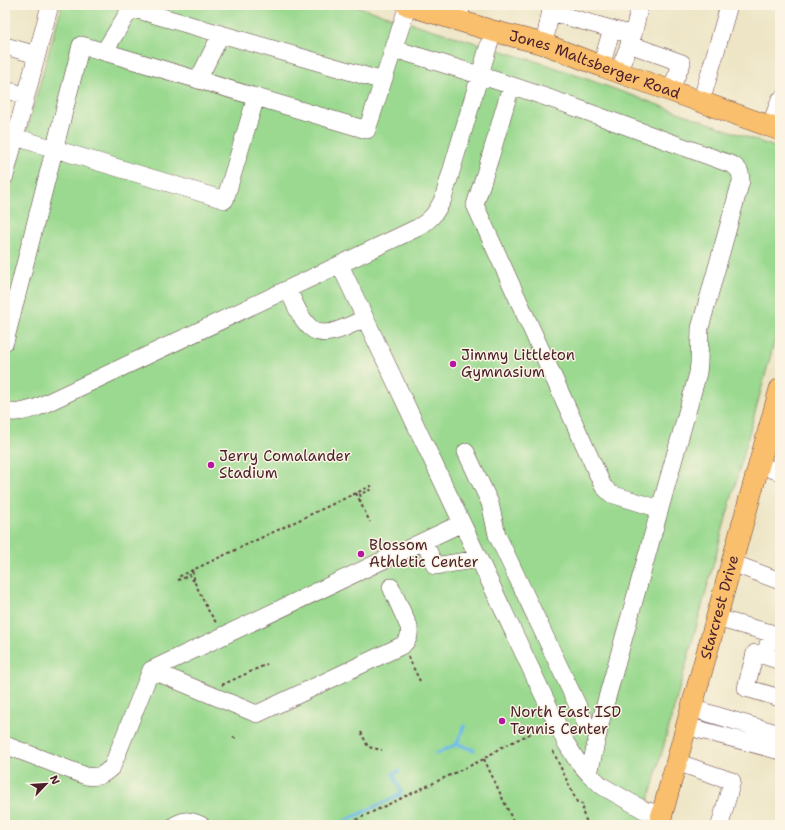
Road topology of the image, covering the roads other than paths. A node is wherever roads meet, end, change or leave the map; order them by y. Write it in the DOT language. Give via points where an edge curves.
graph roads {
  1 [pos="50,5"];
  2 [pos="407,5"];
  3 [pos="640,5"];
  4 [pos="729,5"];
  5 [pos="551,8"];
  6 [pos="460,13"];
  7 [pos="612,29"];
  8 [pos="493,31"];
  9 [pos="221,34"];
  10 [pos="631,40"];
  11 [pos="544,44"];
  12 [pos="5,46"];
  13 [pos="394,49"];
  14 [pos="104,52"];
  15 [pos="37,55"];
  16 [pos="609,69"];
  17 [pos="480,75"];
  18 [pos="198,80"];
  19 [pos="383,81"];
  20 [pos="511,86"];
  21 [pos="5,90"];
  22 [pos="670,91"];
  23 [pos="26,95"];
  24 [pos="256,97"];
  25 [pos="780,100"];
  26 [pos="701,102"];
  27 [pos="775,128"];
  28 [pos="15,137"];
  29 [pos="54,149"];
  30 [pos="6,169"];
  31 [pos="340,265"];
  32 [pos="288,290"];
  33 [pos="365,318"];
  34 [pos="5,342"];
  35 [pos="780,389"];
  36 [pos="5,411"];
  37 [pos="466,452"];
  38 [pos="759,465"];
  39 [pos="780,472"];
  40 [pos="660,509"];
  41 [pos="462,523"];
  42 [pos="424,541"];
  43 [pos="479,559"];
  44 [pos="732,563"];
  45 [pos="780,581"];
  46 [pos="391,587"];
  47 [pos="716,618"];
  48 [pos="772,658"];
  49 [pos="151,670"];
  50 [pos="780,698"];
  51 [pos="689,717"];
  52 [pos="598,732"];
  53 [pos="780,734"];
  54 [pos="5,744"];
  55 [pos="780,750"];
  56 [pos="676,762"];
  57 [pos="589,774"];
  58 [pos="660,820"];
  59 [pos="175,825"];
  60 [pos="201,825"];
  61 [pos="720,825"];
  1 -- 15 [label="street"];
  2 -- 6 [label="main road, Jones Maltsberger Road"];
  2 -- 13 [label="street"];
  3 -- 10 [label="street"];
  4 -- 26 [label="street"];
  5 -- 7 [label="street"];
  5 -- 11 [label="street"];
  6 -- 8 [label="main road, Jones Maltsberger Road"];
  7 -- 10 [label="street"];
  7 -- 16 [label="street"];
  8 -- 11 [label="main road, Jones Maltsberger Road"];
  8 -- 17 [label="street"];
  9 -- 14 [label="street" via="131,8"];
  9 -- 18 [label="street"];
  9 -- 19 [label="street"];
  10 -- 16 [label="street"];
  10 -- 22 [label="street" via="682,63"];
  11 -- 16 [label="main road, Jones Maltsberger Road"];
  12 -- 15 [label="street"];
  13 -- 17 [label="street"];
  13 -- 19 [label="street"];
  14 -- 18 [label="street"];
  14 -- 29 [label="street" via="81,45"];
  15 -- 23 [label="street"];
  16 -- 22 [label="main road, Jones Maltsberger Road"];
  17 -- 20 [label="street"];
  17 -- 31 [label="street" via="443,199 437,211 428,222"];
  18 -- 24 [label="street"];
  19 -- 24 [label="street" via="367,130"];
  20 -- 40 [label="street" via="475,205 603,486 611,494"];
  20 -- 40 [label="street" via="733,165 741,174 700,328 698,372"];
  21 -- 23 [label="street"];
  22 -- 26 [label="main road, Jones Maltsberger Road"];
  23 -- 28 [label="street"];
  24 -- 29 [label="street" via="225,200"];
  25 -- 27 [label="street"];
  26 -- 27 [label="main road, Jones Maltsberger Road"];
  28 -- 29 [label="street"];
  28 -- 30 [label="street"];
  29 -- 34 [label="street"];
  31 -- 32 [label="street"];
  31 -- 33 [label="street"];
  32 -- 33 [label="street" via="301,316 319,333 337,330"];
  32 -- 36 [label="street" via="36,408 23,412"];
  33 -- 41 [label="street"];
  35 -- 38 [label="main road, Starcrest Drive"];
  37 -- 52 [label="street" via="490,503 497,535 586,724"];
  38 -- 39 [label="street"];
  38 -- 44 [label="main road, Starcrest Drive"];
  40 -- 52 [label="street"];
  41 -- 42 [label="street"];
  41 -- 43 [label="street"];
  42 -- 43 [label="street" via="435,566"];
  42 -- 49 [label="street"];
  43 -- 57 [label="street" via="566,743"];
  44 -- 45 [label="street"];
  44 -- 47 [label="main road, Starcrest Drive"];
  46 -- 49 [label="street" via="409,627 410,634 403,645 257,714"];
  47 -- 48 [label="street" via="771,632"];
  47 -- 51 [label="main road, Starcrest Drive"];
  48 -- 50 [label="street" via="755,653 746,688"];
  49 -- 54 [label="street" via="112,767 105,774 96,777 86,776"];
  51 -- 53 [label="street"];
  51 -- 55 [label="street"];
  51 -- 56 [label="main road, Starcrest Drive"];
  52 -- 57 [label="street"];
  56 -- 58 [label="main road, Starcrest Drive"];
  56 -- 61 [label="street" via="732,781"];
  57 -- 58 [label="street" via="602,786"];
  59 -- 60 [label="street" via="190,820"];
}
